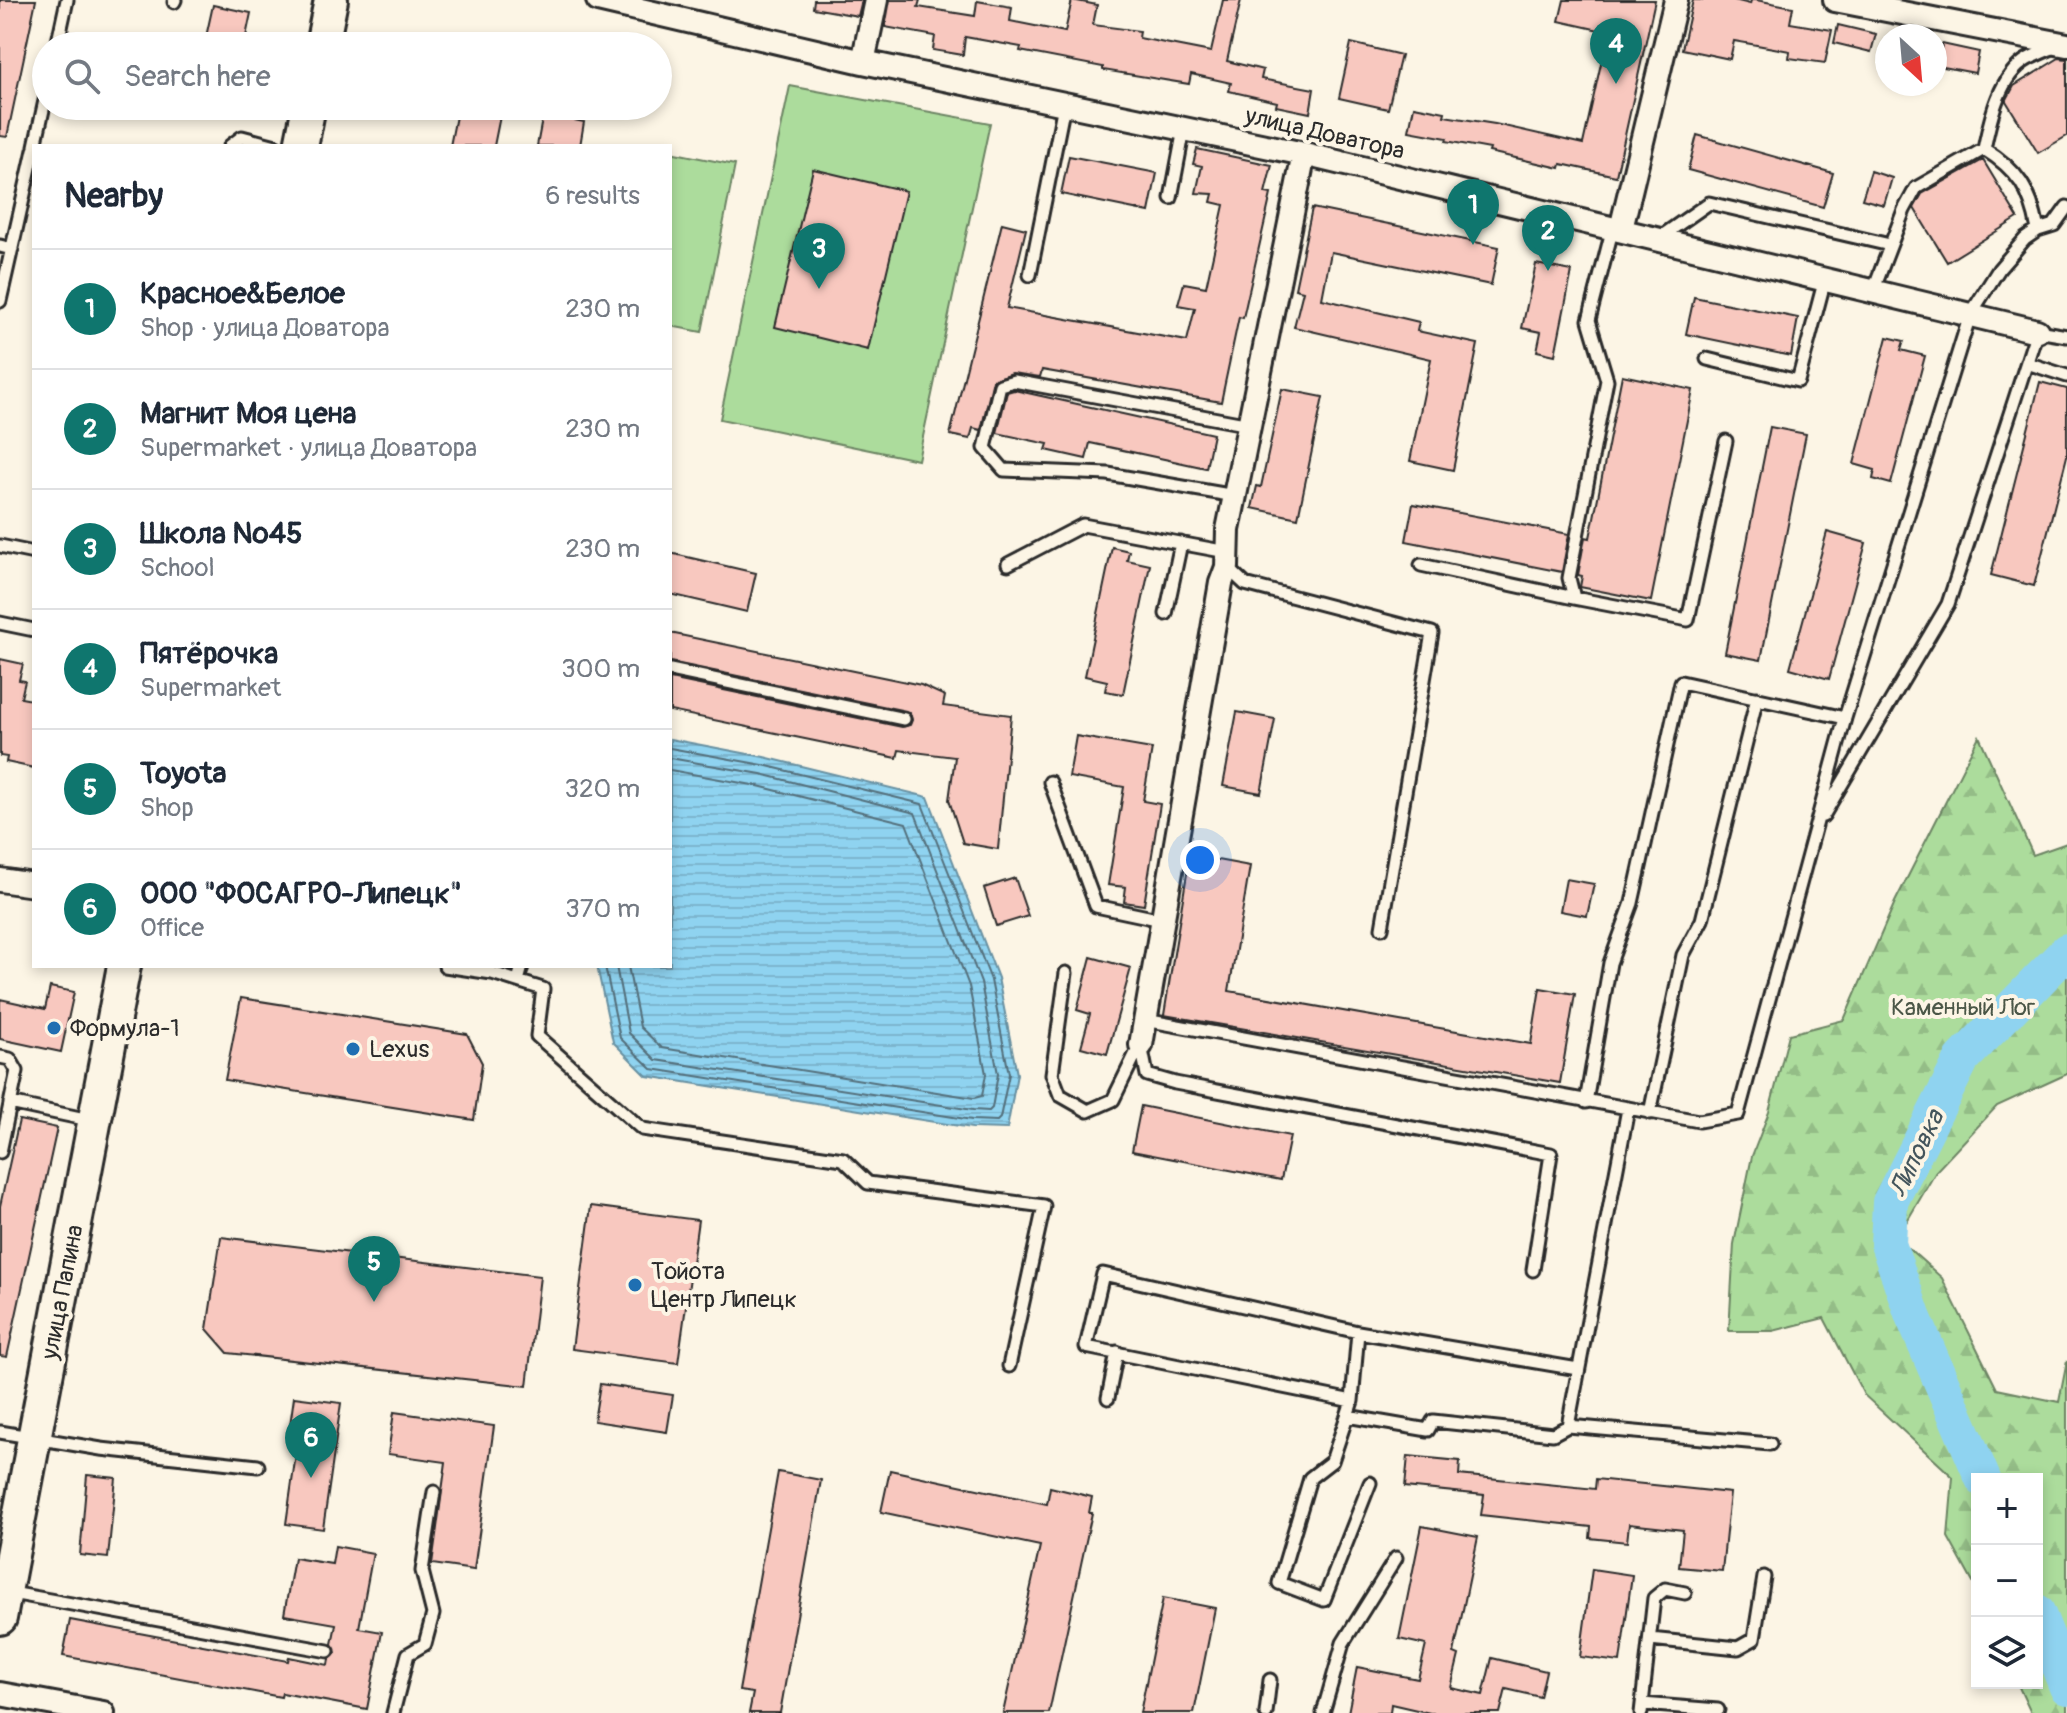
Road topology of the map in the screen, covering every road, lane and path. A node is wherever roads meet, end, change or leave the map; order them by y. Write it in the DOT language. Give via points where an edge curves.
graph roads {
  1 [pos="67,0"];
  2 [pos="331,0"];
  3 [pos="598,0"];
  4 [pos="876,0"];
  5 [pos="1676,0"];
  6 [pos="1835,0"];
  7 [pos="60,32"];
  8 [pos="325,32"];
  9 [pos="2063,45"];
  10 [pos="863,62"];
  11 [pos="1064,105"];
  12 [pos="40,120"];
  13 [pos="306,120"];
  14 [pos="1184,129"];
  15 [pos="35,144"];
  16 [pos="233,144"];
  17 [pos="268,144"];
  18 [pos="301,144"];
  19 [pos="1984,149"];
  20 [pos="1304,154"];
  21 [pos="32,155"];
  22 [pos="1171,198"];
  23 [pos="2067,207"];
  24 [pos="1617,228"];
  25 [pos="2038,230"];
  26 [pos="1659,238"];
  27 [pos="1890,245"];
  28 [pos="6,248"];
  29 [pos="1030,275"];
  30 [pos="1825,279"];
  31 [pos="1873,291"];
  32 [pos="0,301"];
  33 [pos="1970,315"];
  34 [pos="2037,331"];
  35 [pos="2067,336"];
  36 [pos="1707,359"];
  37 [pos="2027,363"];
  38 [pos="2067,376"];
  39 [pos="1250,425"];
  40 [pos="1726,441"];
  41 [pos="1235,496"];
  42 [pos="1181,543"];
  43 [pos="1,546"];
  44 [pos="32,553"];
  45 [pos="0,559"];
  46 [pos="1227,560"];
  47 [pos="1008,564"];
  48 [pos="1421,565"];
  49 [pos="1574,598"];
  50 [pos="1166,614"];
  51 [pos="0,623"];
  52 [pos="32,630"];
  53 [pos="672,670"];
  54 [pos="1757,698"];
  55 [pos="1845,718"];
  56 [pos="904,719"];
  57 [pos="1050,782"];
  58 [pos="1814,832"];
  59 [pos="0,880"];
  60 [pos="32,885"];
  61 [pos="1162,920"];
  62 [pos="1382,928"];
  63 [pos="124,968"];
  64 [pos="458,968"];
  65 [pos="521,968"];
  66 [pos="1066,973"];
  67 [pos="518,981"];
  68 [pos="1145,1020"];
  69 [pos="1141,1045"];
  70 [pos="0,1057"];
  71 [pos="1586,1102"];
  72 [pos="10,1103"];
  73 [pos="1628,1109"];
  74 [pos="1650,1113"];
  75 [pos="94,1121"];
  76 [pos="0,1152"];
  77 [pos="1533,1270"];
  78 [pos="1358,1332"];
  79 [pos="1117,1352"];
  80 [pos="1009,1366"];
  81 [pos="1578,1369"];
  82 [pos="1108,1398"];
  83 [pos="1352,1401"];
  84 [pos="1347,1416"];
  85 [pos="1568,1426"];
  86 [pos="0,1432"];
  87 [pos="34,1438"];
  88 [pos="1770,1444"];
  89 [pos="258,1466"];
  90 [pos="1370,1483"];
  91 [pos="434,1492"];
  92 [pos="1396,1558"];
  93 [pos="1764,1577"];
  94 [pos="1685,1593"];
  95 [pos="3,1605"];
  96 [pos="1650,1639"];
  97 [pos="328,1651"];
  98 [pos="1270,1680"];
  99 [pos="0,1694"];
  100 [pos="1642,1709"];
  101 [pos="1718,1710"];
  102 [pos="103,1713"];
  103 [pos="393,1713"];
  104 [pos="1266,1713"];
  105 [pos="1323,1713"];
  1 -- 7 [label="lane"];
  2 -- 8 [label="street"];
  3 -- 10 [label="street, улица Доватора"];
  4 -- 10 [label="street"];
  5 -- 24 [label="street"];
  6 -- 9 [label="street"];
  9 -- 19 [label="lane" via="2025,60 2000,91"];
  10 -- 11 [label="street, улица Доватора"];
  11 -- 14 [label="street, улица Доватора"];
  11 -- 29 [label="lane"];
  12 -- 15 [label="lane"];
  13 -- 18 [label="street"];
  14 -- 20 [label="street, улица Доватора"];
  14 -- 22 [label="lane"];
  16 -- 17 [label="lane" via="242,137"];
  19 -- 25 [label="lane" via="2008,164 2033,204"];
  19 -- 27 [label="lane" via="1916,188"];
  20 -- 24 [label="street, улица Доватора"];
  20 -- 39 [label="street"];
  21 -- 28 [label="lane"];
  23 -- 25 [label="lane" via="2054,225"];
  24 -- 26 [label="street, улица Доватора"];
  24 -- 49 [label="lane" via="1589,320 1607,380 1569,578"];
  25 -- 33 [label="lane" via="1999,269"];
  26 -- 27 [label="lane" via="1709,203"];
  26 -- 30 [label="street, улица Доватора"];
  27 -- 31 [label="lane"];
  28 -- 32 [label="lane"];
  30 -- 31 [label="street, улица Доватора"];
  30 -- 36 [label="lane" via="1798,381"];
  31 -- 33 [label="street, улица Доватора"];
  33 -- 34 [label="street, улица Доватора"];
  33 -- 55 [label="lane"];
  34 -- 35 [label="lane"];
  34 -- 37 [label="lane"];
  37 -- 38 [label="lane"];
  37 -- 58 [label="lane" via="1948,604"];
  39 -- 41 [label="street"];
  39 -- 41 [label="lane" via="1014,381 1000,385 985,448 1004,470 1108,474"];
  40 -- 49 [label="lane" via="1688,620"];
  41 -- 46 [label="street"];
  42 -- 46 [label="lane"];
  42 -- 47 [label="lane" via="1083,525"];
  42 -- 50 [label="lane"];
  43 -- 44 [label="lane"];
  43 -- 45 [label="lane"];
  46 -- 61 [label="street"];
  46 -- 62 [label="lane" via="1245,584 1432,633"];
  48 -- 49 [label="lane"];
  51 -- 52 [label="lane"];
  53 -- 56 [label="lane"];
  54 -- 55 [label="lane"];
  54 -- 71 [label="lane" via="1681,682 1632,903 1610,963"];
  54 -- 74 [label="lane" via="1702,920 1683,955"];
  55 -- 58 [label="lane"];
  57 -- 61 [label="lane" via="1096,906"];
  58 -- 74 [label="lane" via="1738,1114 1699,1121"];
  59 -- 60 [label="street"];
  61 -- 68 [label="street"];
  63 -- 75 [label="street, улица Папина"];
  64 -- 67 [label="lane"];
  65 -- 67 [label="lane"];
  66 -- 69 [label="lane" via="1052,1074 1060,1095 1088,1111 1113,1100"];
  67 -- 80 [label="lane" via="543,989 537,1036 642,1129 843,1159 868,1183 1044,1206"];
  68 -- 69 [label="street"];
  68 -- 71 [label="lane"];
  69 -- 77 [label="lane" via="1147,1075 1175,1083 1551,1154"];
  70 -- 72 [label="lane" via="10,1059 17,1071"];
  71 -- 73 [label="lane"];
  72 -- 75 [label="lane"];
  72 -- 76 [label="lane"];
  73 -- 74 [label="lane"];
  73 -- 81 [label="lane"];
  75 -- 87 [label="street, улица Папина"];
  78 -- 79 [label="lane" via="1103,1274 1086,1347"];
  78 -- 81 [label="lane"];
  78 -- 83 [label="lane"];
  79 -- 82 [label="lane"];
  79 -- 83 [label="lane"];
  81 -- 85 [label="lane"];
  83 -- 84 [label="lane"];
  84 -- 85 [label="lane" via="1428,1430 1433,1421 1553,1434"];
  84 -- 90 [label="lane" via="1332,1461 1310,1478 1279,1583 1324,1600"];
  85 -- 88 [label="lane"];
  86 -- 87 [label="lane"];
  87 -- 89 [label="lane"];
  87 -- 95 [label="street, улица Папина"];
  91 -- 103 [label="lane" via="422,1571 433,1614 425,1644 408,1654"];
  92 -- 105 [label="lane" via="1343,1643"];
  93 -- 96 [label="lane" via="1754,1639 1738,1648"];
  94 -- 96 [label="lane" via="1665,1589 1654,1598"];
  95 -- 97 [label="lane"];
  96 -- 100 [label="lane"];
  98 -- 104 [label="lane"];
  99 -- 102 [label="street"];
  100 -- 101 [label="lane"];
}
